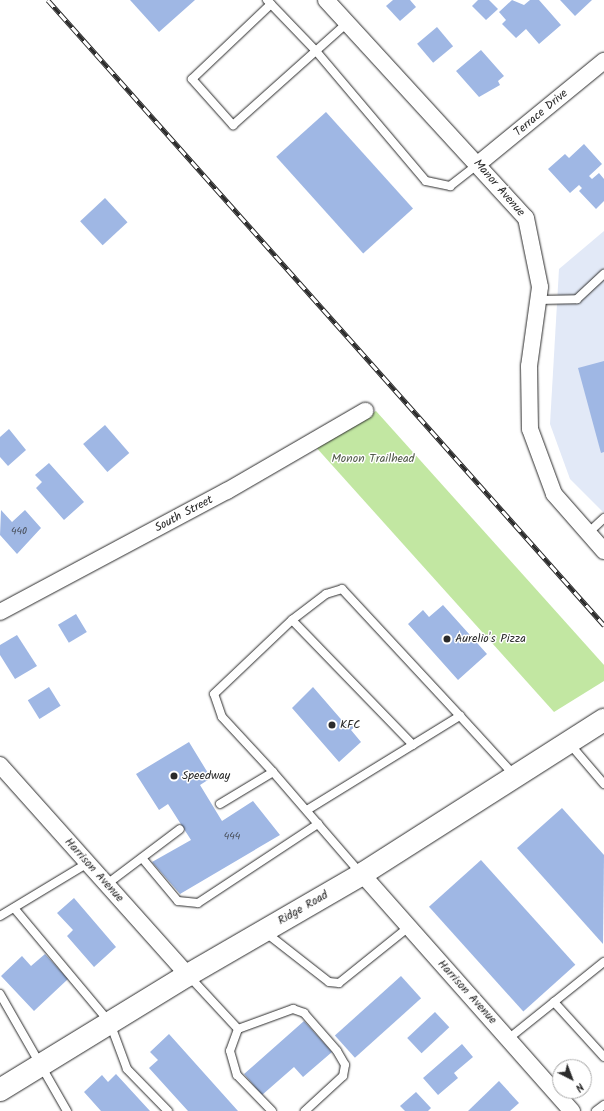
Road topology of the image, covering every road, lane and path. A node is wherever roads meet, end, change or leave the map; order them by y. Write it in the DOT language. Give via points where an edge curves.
graph roads {
  1 [pos="326,0"];
  2 [pos="269,2"];
  3 [pos="347,24"];
  4 [pos="316,51"];
  5 [pos="604,61"];
  6 [pos="478,164"];
  7 [pos="604,274"];
  8 [pos="538,300"];
  9 [pos="365,411"];
  10 [pos="604,518"];
  11 [pos="588,533"];
  12 [pos="604,552"];
  13 [pos="0,612"];
  14 [pos="292,620"];
  15 [pos="460,716"];
  16 [pos="604,720"];
  17 [pos="568,743"];
  18 [pos="413,745"];
  19 [pos="0,765"];
  20 [pos="273,772"];
  21 [pos="515,776"];
  22 [pos="604,784"];
  23 [pos="220,804"];
  24 [pos="306,810"];
  25 [pos="318,824"];
  26 [pos="180,829"];
  27 [pos="142,858"];
  28 [pos="88,863"];
  29 [pos="362,874"];
  30 [pos="107,884"];
  31 [pos="14,908"];
  32 [pos="0,916"];
  33 [pos="409,927"];
  34 [pos="264,931"];
  35 [pos="604,962"];
  36 [pos="188,975"];
  37 [pos="0,994"];
  38 [pos="554,1002"];
  39 [pos="110,1022"];
  40 [pos="238,1029"];
  41 [pos="508,1039"];
  42 [pos="604,1057"];
  43 [pos="40,1066"];
  44 [pos="0,1090"];
  45 [pos="604,1105"];
  46 [pos="67,1111"];
  47 [pos="168,1111"];
  48 [pos="272,1111"];
  49 [pos="305,1111"];
  50 [pos="572,1111"];
  51 [pos="596,1111"];
  1 -- 3 [label="street, Manor Avenue"];
  2 -- 4 [label="lane"];
  2 -- 4 [label="lane" via="192,79 233,125"];
  3 -- 4 [label="lane"];
  3 -- 6 [label="street, Manor Avenue"];
  4 -- 6 [label="lane" via="426,181 450,186"];
  5 -- 6 [label="street, Terrace Drive"];
  6 -- 8 [label="street, Manor Avenue" via="526,218 540,287"];
  7 -- 8 [label="lane" via="577,299"];
  8 -- 11 [label="street, Manor Avenue" via="529,366 530,429 554,494"];
  9 -- 13 [label="street, South Street" via="227,491"];
  10 -- 11 [label="lane"];
  11 -- 12 [label="street, Manor Avenue"];
  14 -- 15 [label="lane" via="326,594 342,589"];
  14 -- 18 [label="lane"];
  14 -- 20 [label="lane" via="214,694 222,717"];
  15 -- 18 [label="lane"];
  15 -- 21 [label="lane"];
  16 -- 17 [label="main road, Ridge Road"];
  17 -- 21 [label="main road, Ridge Road"];
  17 -- 22 [label="lane"];
  18 -- 24 [label="lane"];
  19 -- 28 [label="street, Harrison Avenue"];
  20 -- 23 [label="lane"];
  20 -- 24 [label="lane"];
  21 -- 29 [label="main road, Ridge Road"];
  24 -- 25 [label="lane"];
  25 -- 27 [label="lane" via="198,904 178,901"];
  25 -- 29 [label="lane"];
  26 -- 27 [label="lane"];
  27 -- 30 [label="lane"];
  28 -- 30 [label="street, Harrison Avenue"];
  28 -- 31 [label="lane"];
  29 -- 33 [label="street, Harrison Avenue"];
  29 -- 34 [label="main road, Ridge Road"];
  30 -- 36 [label="street, Harrison Avenue"];
  31 -- 32 [label="lane"];
  31 -- 39 [label="lane"];
  33 -- 34 [label="lane" via="339,983 329,982"];
  33 -- 41 [label="street, Harrison Avenue"];
  34 -- 36 [label="main road, Ridge Road"];
  35 -- 38 [label="lane"];
  36 -- 39 [label="main road, Ridge Road"];
  36 -- 40 [label="lane"];
  37 -- 43 [label="lane"];
  38 -- 41 [label="lane"];
  38 -- 42 [label="lane"];
  39 -- 43 [label="main road, Ridge Road"];
  39 -- 47 [label="lane" via="127,1069"];
  40 -- 48 [label="lane" via="230,1051 237,1075"];
  40 -- 49 [label="lane" via="293,1009 304,1013 337,1050 345,1064 343,1076"];
  41 -- 50 [label="street, Harrison Avenue"];
  43 -- 44 [label="main road, Ridge Road"];
  43 -- 46 [label="lane"];
  45 -- 51 [label="lane"];
}
